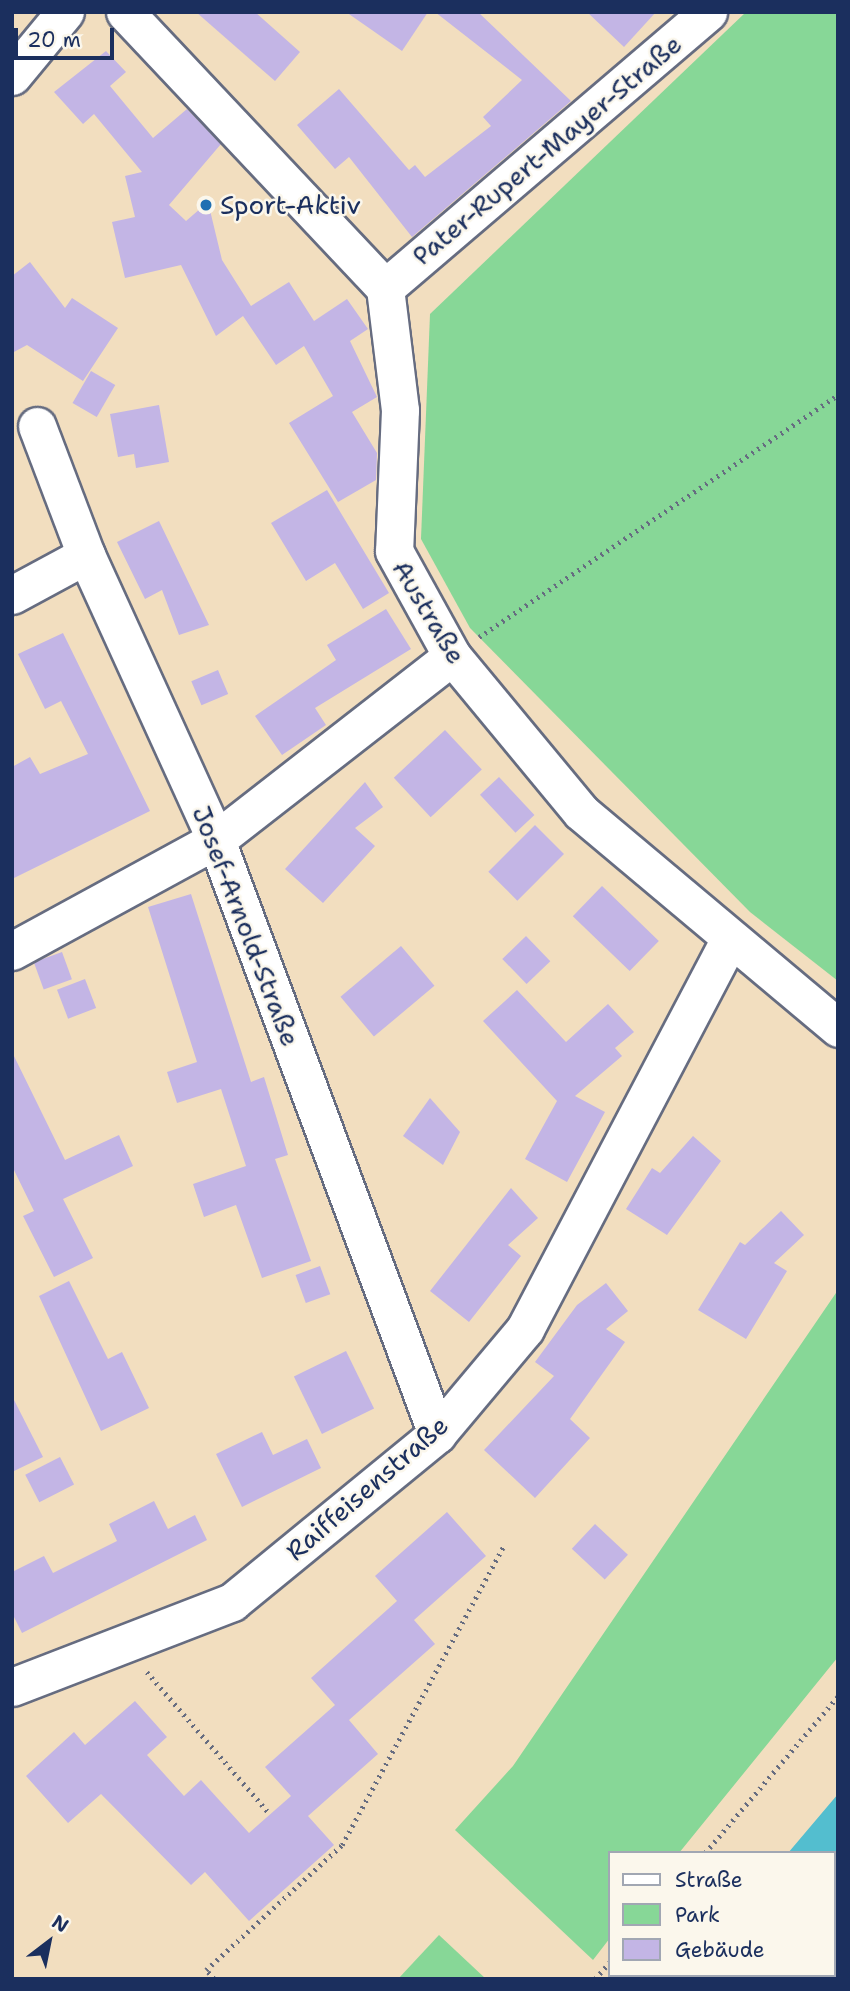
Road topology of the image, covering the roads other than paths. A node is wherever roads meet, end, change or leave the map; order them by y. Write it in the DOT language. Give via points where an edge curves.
graph roads {
  1 [pos="65,12"];
  2 [pos="125,12"];
  3 [pos="708,12"];
  4 [pos="12,76"];
  5 [pos="385,288"];
  6 [pos="37,426"];
  7 [pos="86,555"];
  8 [pos="12,595"];
  9 [pos="452,656"];
  10 [pos="216,840"];
  11 [pos="729,941"];
  12 [pos="12,951"];
  13 [pos="838,1028"];
  14 [pos="437,1434"];
  15 [pos="12,1687"];
  1 -- 4 [label="street"];
  2 -- 5 [label="street"];
  3 -- 5 [label="street, Pater-Rupert-Mayer-Straße"];
  5 -- 9 [label="street, Austraße" via="400,410 394,551"];
  6 -- 7 [label="street, Josef-Arnold-Straße"];
  7 -- 8 [label="street"];
  7 -- 10 [label="street, Josef-Arnold-Straße"];
  9 -- 10 [label="street"];
  9 -- 11 [label="street, Austraße" via="582,812"];
  10 -- 12 [label="street"];
  10 -- 14 [label="street, Josef-Arnold-Straße"];
  11 -- 13 [label="street, Austraße"];
  11 -- 14 [label="street, Raiffeisenstraße" via="525,1329"];
  14 -- 15 [label="street, Raiffeisenstraße" via="232,1602"];
}
